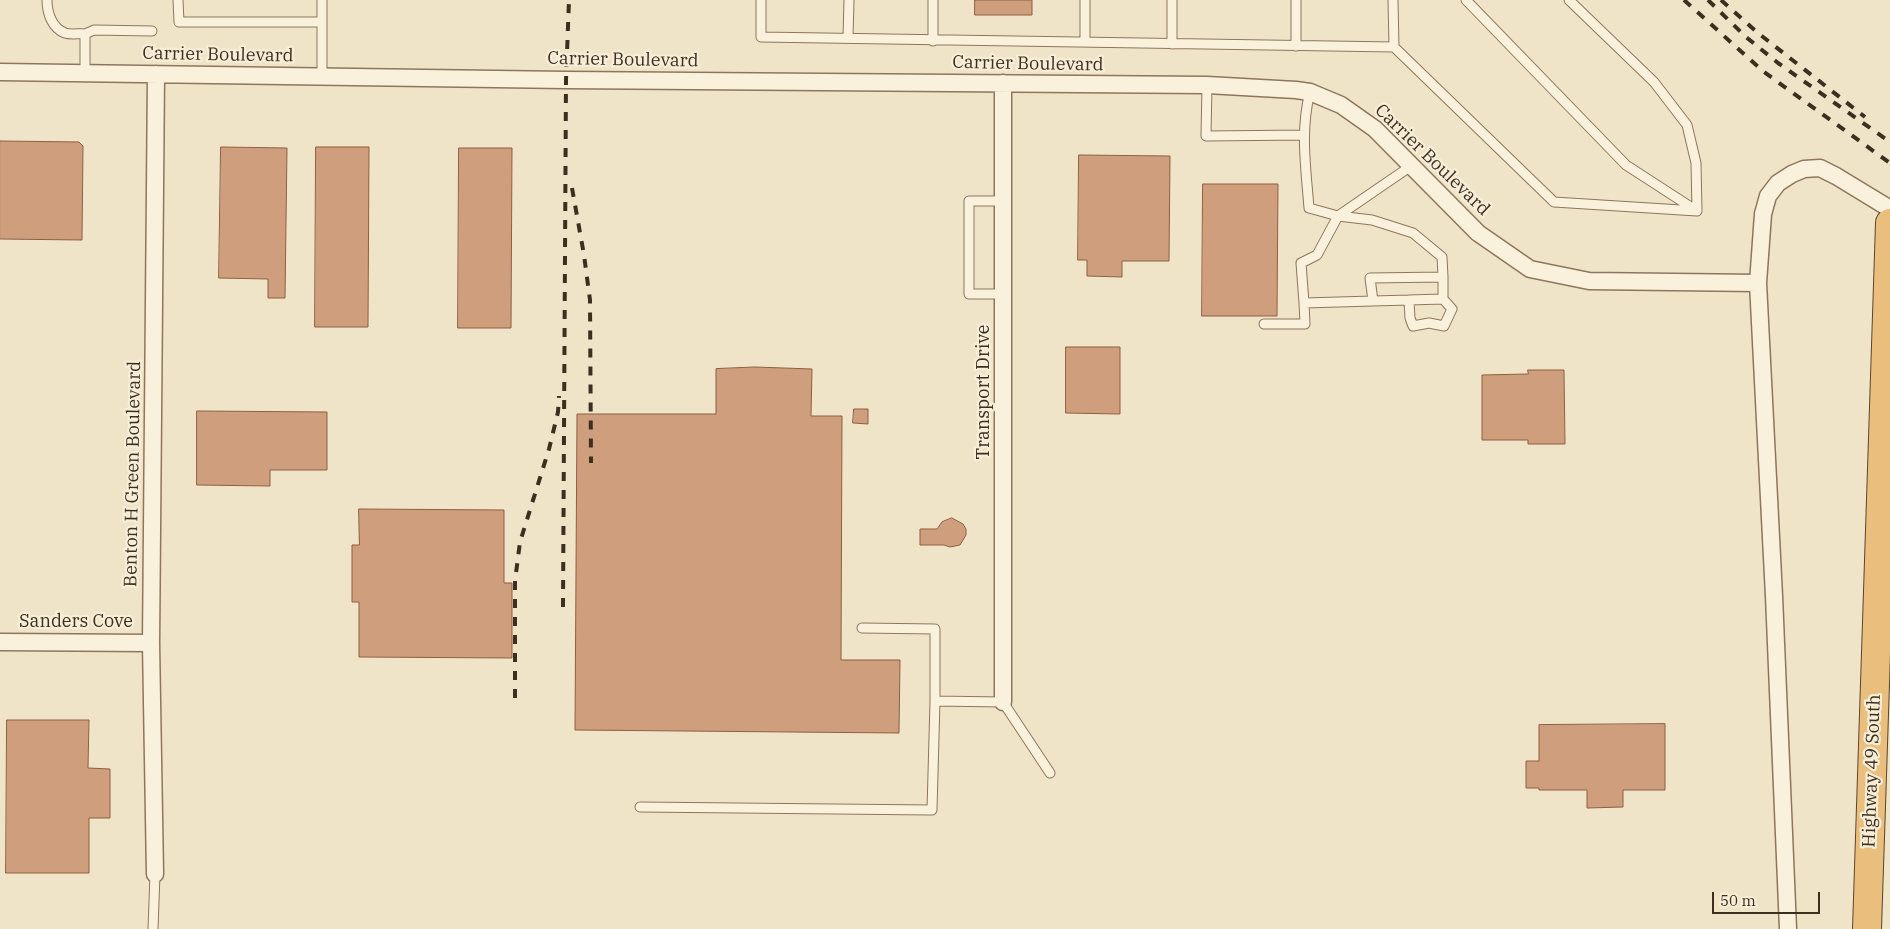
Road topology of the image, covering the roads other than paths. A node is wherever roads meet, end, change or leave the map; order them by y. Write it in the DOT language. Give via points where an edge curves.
graph roads {
  1 [pos="47,0"];
  2 [pos="178,0"];
  3 [pos="322,0"];
  4 [pos="761,0"];
  5 [pos="849,0"];
  6 [pos="933,0"];
  7 [pos="1086,0"];
  8 [pos="1172,0"];
  9 [pos="1296,0"];
  10 [pos="1393,0"];
  11 [pos="1466,0"];
  12 [pos="1569,0"];
  13 [pos="322,22"];
  14 [pos="152,31"];
  15 [pos="85,34"];
  16 [pos="848,38"];
  17 [pos="933,40"];
  18 [pos="1085,42"];
  19 [pos="1172,44"];
  20 [pos="1296,46"];
  21 [pos="1394,47"];
  22 [pos="0,72"];
  23 [pos="84,74"];
  24 [pos="156,74"];
  25 [pos="322,76"];
  26 [pos="1003,83"];
  27 [pos="1207,85"];
  28 [pos="1310,92"];
  29 [pos="1304,135"];
  30 [pos="1411,166"];
  31 [pos="1004,201"];
  32 [pos="1890,209"];
  33 [pos="1697,211"];
  34 [pos="1338,216"];
  35 [pos="1890,234"];
  36 [pos="1443,277"];
  37 [pos="1758,283"];
  38 [pos="1004,294"];
  39 [pos="1443,299"];
  40 [pos="1372,300"];
  41 [pos="1409,300"];
  42 [pos="1304,303"];
  43 [pos="1264,324"];
  44 [pos="862,628"];
  45 [pos="0,642"];
  46 [pos="151,643"];
  47 [pos="935,701"];
  48 [pos="1003,702"];
  49 [pos="1050,773"];
  50 [pos="640,807"];
  51 [pos="155,874"];
  52 [pos="154,929"];
  53 [pos="1788,929"];
  54 [pos="1867,929"];
  1 -- 15 [label="lane" via="52,23 66,33"];
  2 -- 13 [label="lane" via="179,22"];
  3 -- 13 [label="lane"];
  4 -- 16 [label="lane" via="761,37"];
  5 -- 16 [label="lane"];
  6 -- 17 [label="lane"];
  7 -- 18 [label="lane"];
  8 -- 19 [label="lane"];
  9 -- 20 [label="lane"];
  10 -- 21 [label="lane"];
  11 -- 33 [label="lane" via="1626,165"];
  12 -- 33 [label="lane" via="1654,82 1687,125 1696,162"];
  13 -- 25 [label="lane"];
  14 -- 15 [label="lane" via="94,30"];
  15 -- 23 [label="lane"];
  16 -- 17 [label="lane"];
  17 -- 18 [label="lane"];
  18 -- 19 [label="lane"];
  19 -- 20 [label="lane"];
  20 -- 21 [label="lane"];
  21 -- 33 [label="lane" via="1554,202"];
  22 -- 23 [label="street, Carrier Boulevard"];
  23 -- 24 [label="street, Carrier Boulevard"];
  24 -- 25 [label="street, Carrier Boulevard"];
  24 -- 46 [label="street, Benton H Green Boulevard"];
  25 -- 26 [label="street, Carrier Boulevard"];
  26 -- 27 [label="street, Carrier Boulevard"];
  26 -- 31 [label="street, Transport Drive"];
  27 -- 28 [label="street, Carrier Boulevard"];
  27 -- 29 [label="lane" via="1206,136"];
  28 -- 29 [label="lane" via="1304,113"];
  28 -- 30 [label="street, Carrier Boulevard" via="1341,105 1375,129"];
  29 -- 34 [label="lane" via="1309,208"];
  30 -- 34 [label="lane"];
  30 -- 37 [label="street, Carrier Boulevard" via="1478,233 1530,269 1588,281"];
  31 -- 38 [label="street, Transport Drive"];
  31 -- 38 [label="lane" via="969,201 969,294"];
  32 -- 37 [label="street" via="1820,168 1792,174 1778,182 1768,196 1763,214"];
  34 -- 36 [label="lane" via="1372,220 1413,233 1442,257"];
  34 -- 42 [label="lane" via="1317,255 1302,263"];
  35 -- 54 [label="highway, Highway 49 South"];
  36 -- 39 [label="lane"];
  36 -- 40 [label="lane" via="1370,278"];
  37 -- 53 [label="street"];
  38 -- 48 [label="street, Transport Drive"];
  39 -- 41 [label="lane"];
  39 -- 41 [label="lane" via="1452,309 1444,326 1429,323 1413,326"];
  40 -- 41 [label="lane"];
  40 -- 42 [label="lane"];
  42 -- 43 [label="lane" via="1306,324"];
  44 -- 47 [label="lane" via="935,629"];
  45 -- 46 [label="street, Sanders Cove"];
  46 -- 51 [label="street, Benton H Green Boulevard"];
  47 -- 48 [label="lane"];
  47 -- 50 [label="lane" via="932,810"];
  48 -- 49 [label="lane"];
  51 -- 52 [label="lane"];
}
